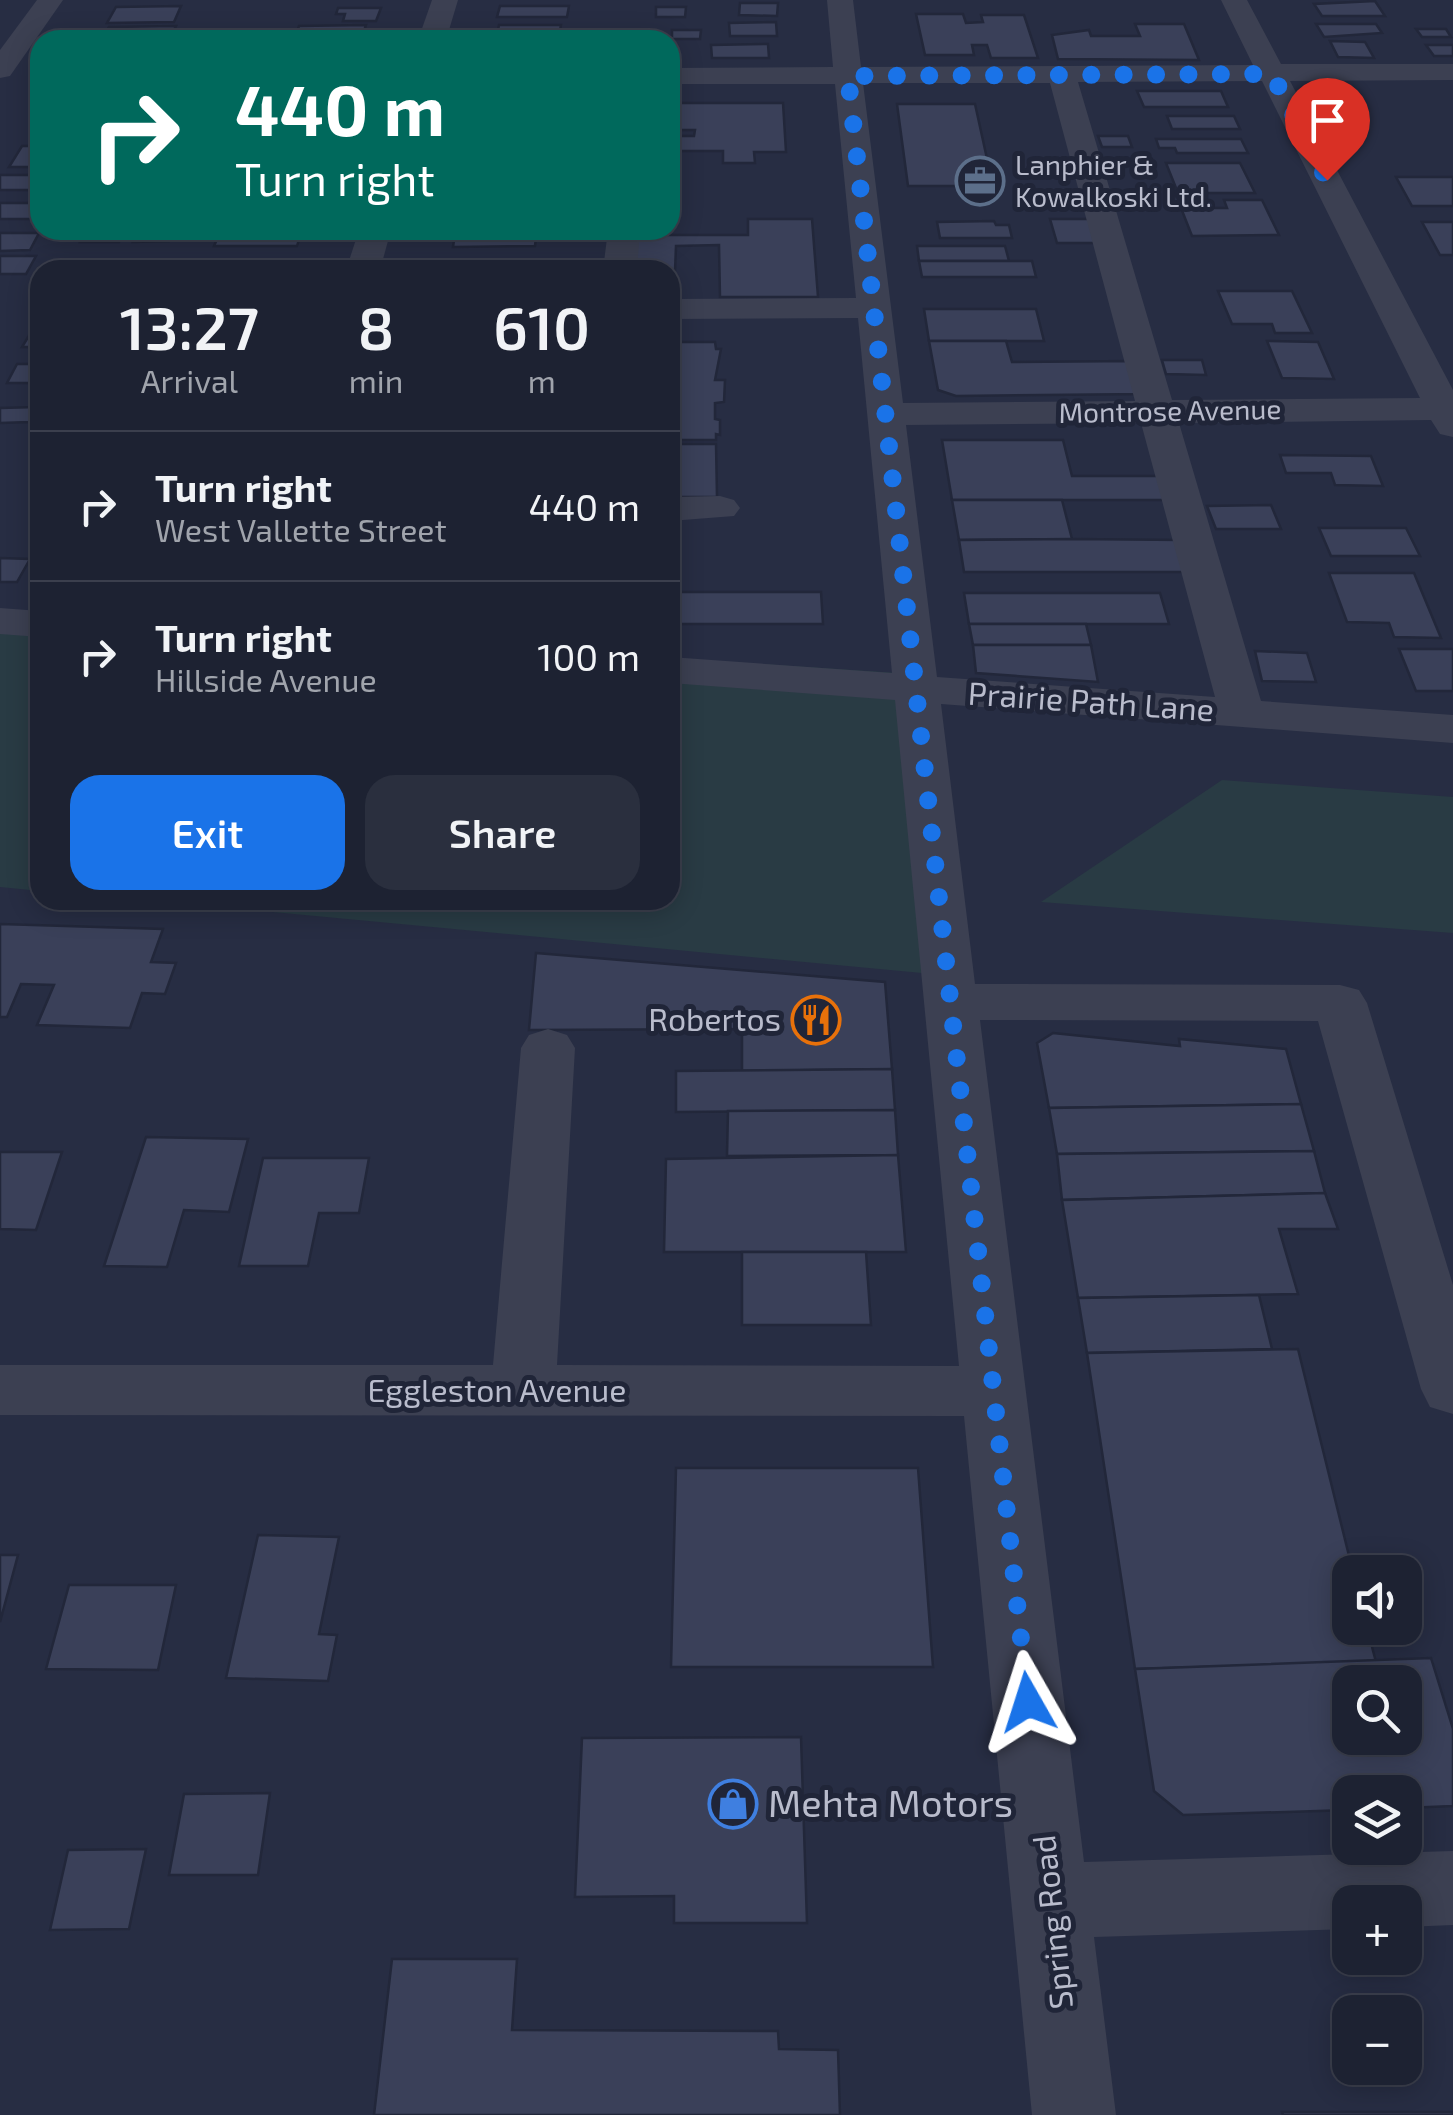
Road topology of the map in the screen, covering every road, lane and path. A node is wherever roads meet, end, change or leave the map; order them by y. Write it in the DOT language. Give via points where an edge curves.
graph roads {
  1 [pos="50,0"];
  2 [pos="444,0"];
  3 [pos="840,0"];
  4 [pos="1234,0"];
  5 [pos="34,30"];
  6 [pos="435,30"];
  7 [pos="30,37"];
  8 [pos="1453,72"];
  9 [pos="1272,74"];
  10 [pos="1062,75"];
  11 [pos="9,76"];
  12 [pos="680,76"];
  13 [pos="848,76"];
  14 [pos="874,308"];
  15 [pos="680,309"];
  16 [pos="1159,412"];
  17 [pos="886,414"];
  18 [pos="1450,415"];
  19 [pos="680,508"];
  20 [pos="720,508"];
  21 [pos="0,621"];
  22 [pos="30,623"];
  23 [pos="680,671"];
  24 [pos="914,688"];
  25 [pos="1242,714"];
  26 [pos="1453,729"];
  27 [pos="952,1002"];
  28 [pos="548,1048"];
  29 [pos="1453,1389"];
  30 [pos="0,1390"];
  31 [pos="523,1390"];
  32 [pos="994,1391"];
  33 [pos="1453,1888"];
  34 [pos="1051,1901"];
  35 [pos="1074,2115"];
  1 -- 5 [label="street"];
  2 -- 6 [label="street"];
  3 -- 13 [label="street, Spring Road"];
  4 -- 9 [label="street"];
  7 -- 11 [label="street"];
  8 -- 9 [label="street"];
  9 -- 10 [label="street"];
  9 -- 18 [label="street"];
  10 -- 13 [label="street"];
  10 -- 16 [label="street"];
  12 -- 13 [label="street"];
  13 -- 14 [label="street, Spring Road"];
  14 -- 15 [label="street"];
  14 -- 17 [label="street, Spring Road"];
  16 -- 17 [label="street, Montrose Avenue"];
  16 -- 18 [label="street, Montrose Avenue"];
  16 -- 25 [label="street"];
  17 -- 24 [label="street, Spring Road"];
  19 -- 20 [label="street"];
  21 -- 22 [label="street"];
  23 -- 24 [label="street, Prairie Path Lane"];
  24 -- 25 [label="street, Prairie Path Lane"];
  24 -- 27 [label="street, Spring Road"];
  25 -- 26 [label="street, Prairie Path Lane"];
  27 -- 29 [label="street" via="1340,1003"];
  27 -- 32 [label="street, Spring Road"];
  28 -- 31 [label="street"];
  30 -- 31 [label="street, Eggleston Avenue"];
  31 -- 32 [label="street, Eggleston Avenue"];
  32 -- 34 [label="street, Spring Road"];
  33 -- 34 [label="street"];
  34 -- 35 [label="street, Spring Road"];
}
